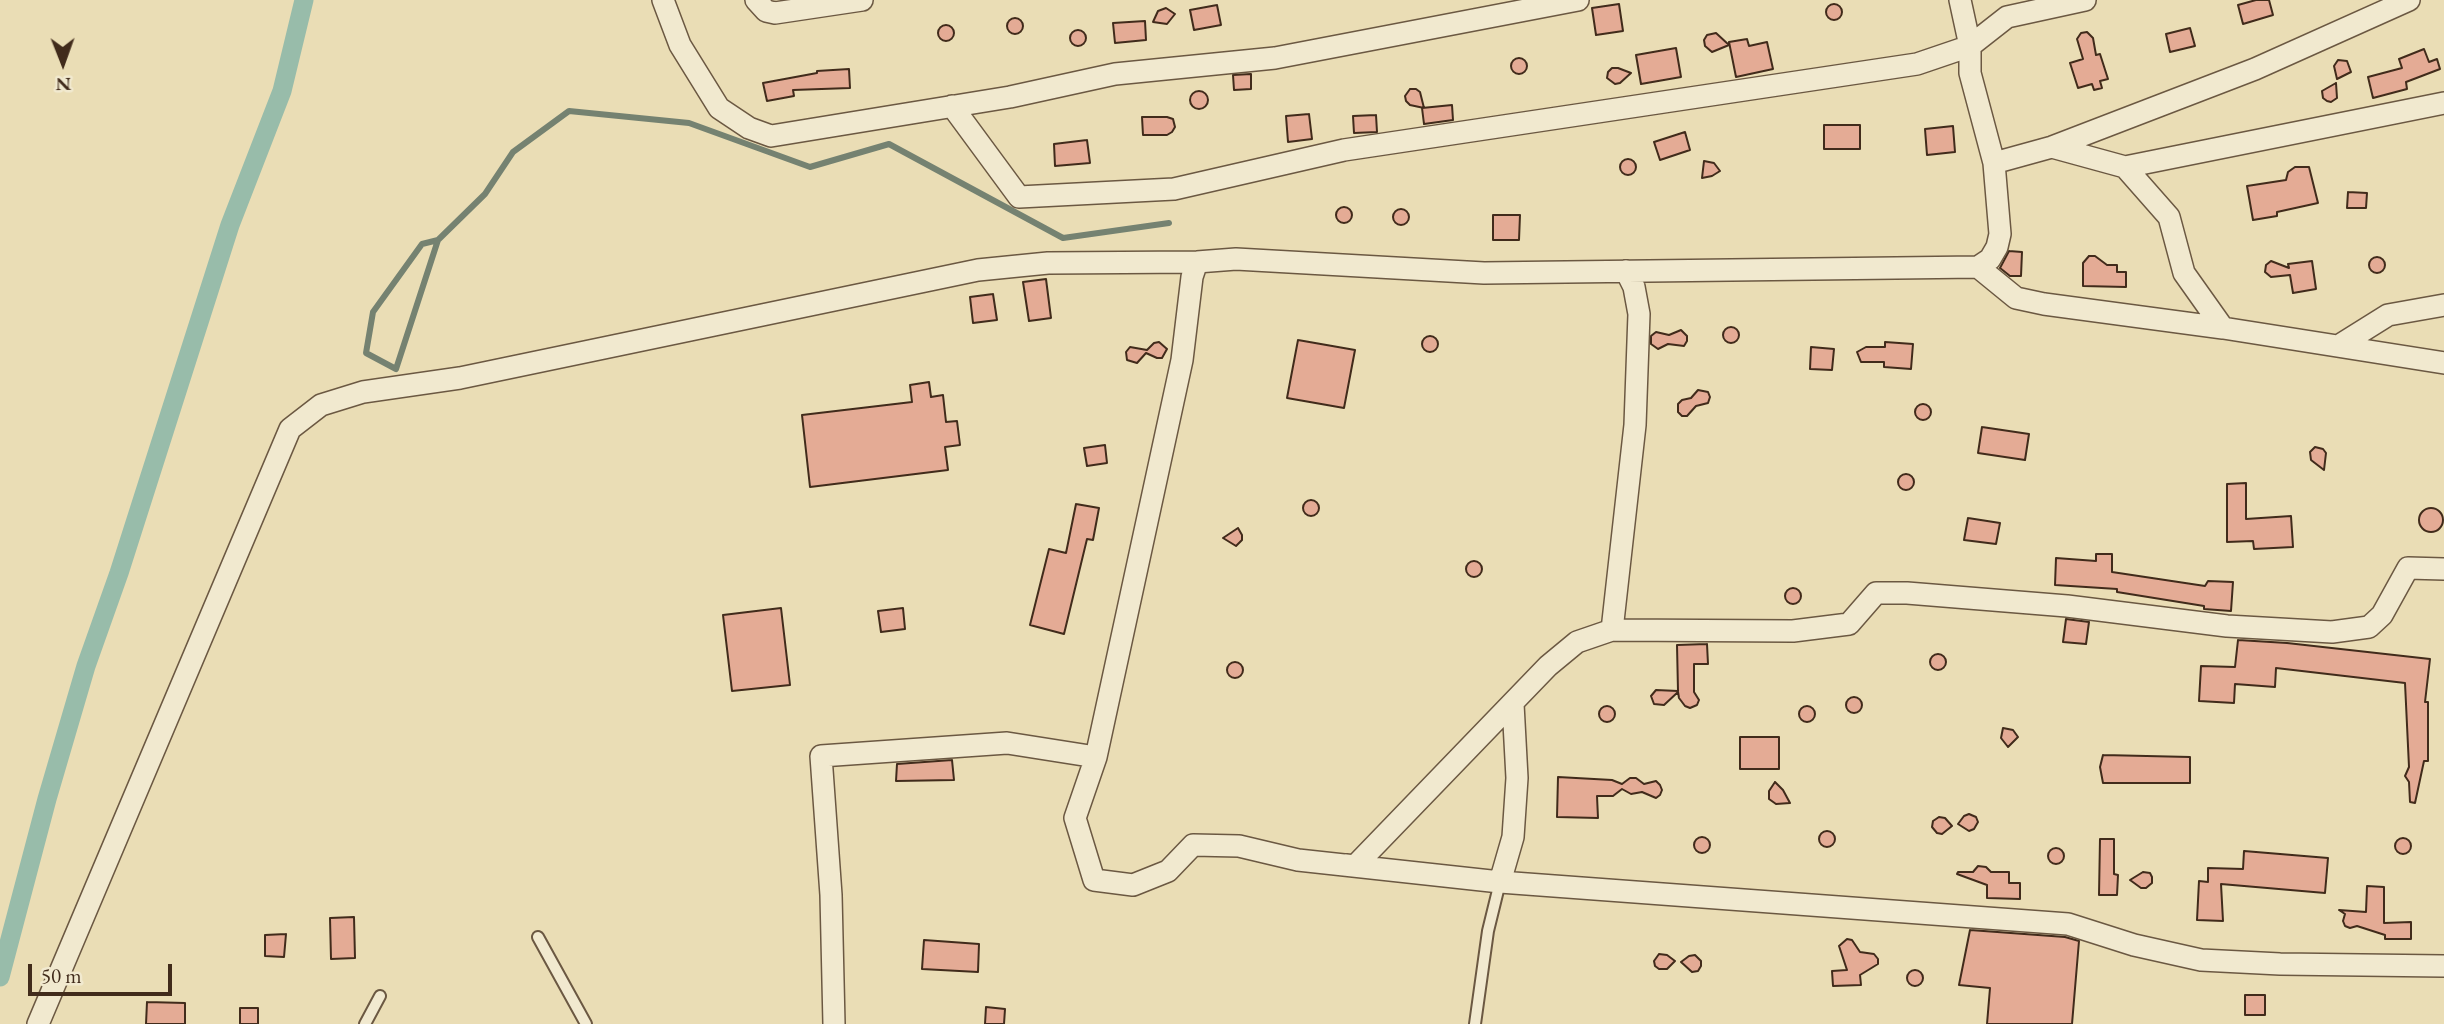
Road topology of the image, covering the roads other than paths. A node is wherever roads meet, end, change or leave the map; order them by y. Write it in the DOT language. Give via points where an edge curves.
graph roads {
  1 [pos="663,0"];
  2 [pos="756,0"];
  3 [pos="862,0"];
  4 [pos="1578,0"];
  5 [pos="1960,0"];
  6 [pos="2084,0"];
  7 [pos="2409,0"];
  8 [pos="1970,46"];
  9 [pos="2444,103"];
  10 [pos="952,106"];
  11 [pos="2052,147"];
  12 [pos="1994,163"];
  13 [pos="2125,167"];
  14 [pos="1197,262"];
  15 [pos="1978,267"];
  16 [pos="1626,271"];
  17 [pos="2444,305"];
  18 [pos="2223,328"];
  19 [pos="2340,345"];
  20 [pos="2444,363"];
  21 [pos="2444,569"];
  22 [pos="1612,630"];
  23 [pos="1513,704"];
  24 [pos="1096,757"];
  25 [pos="1298,860"];
  26 [pos="1500,882"];
  27 [pos="538,937"];
  28 [pos="2444,966"];
  29 [pos="380,996"];
  30 [pos="38,1024"];
  31 [pos="365,1024"];
  32 [pos="586,1024"];
  33 [pos="834,1024"];
  34 [pos="1475,1024"];
  1 -- 10 [label="street" via="680,45 719,108 749,128 771,136"];
  2 -- 3 [label="street" via="775,13"];
  4 -- 10 [label="street" via="1275,58 1115,74"];
  5 -- 8 [label="street"];
  6 -- 8 [label="street" via="2007,17"];
  7 -- 11 [label="street" via="2255,69"];
  8 -- 10 [label="street" via="1917,64 1344,150 1174,189 1019,197"];
  8 -- 12 [label="street" via="1970,73"];
  9 -- 13 [label="street"];
  11 -- 12 [label="street"];
  11 -- 13 [label="street"];
  12 -- 15 [label="street" via="2000,234 1990,258"];
  13 -- 18 [label="street" via="2169,217 2184,273"];
  14 -- 16 [label="street" via="1236,259 1484,273"];
  14 -- 24 [label="street" via="1182,360"];
  14 -- 30 [label="street" via="1048,263 978,270 460,378 363,392 321,405 290,429"];
  15 -- 16 [label="street"];
  15 -- 18 [label="street" via="2015,298"];
  16 -- 22 [label="street" via="1639,314 1636,397"];
  17 -- 19 [label="street" via="2388,315"];
  18 -- 19 [label="street"];
  19 -- 20 [label="street"];
  21 -- 22 [label="street" via="2407,568 2382,615 2369,627 2332,632 2227,626 1907,593 1876,593 1849,624 1793,631"];
  22 -- 23 [label="street" via="1577,642"];
  23 -- 25 [label="street" via="1355,866"];
  23 -- 26 [label="street" via="1517,778 1513,837"];
  24 -- 25 [label="street" via="1075,818 1094,880 1133,885 1168,871 1193,845 1239,846"];
  24 -- 33 [label="street" via="1007,743 821,756"];
  25 -- 26 [label="street"];
  26 -- 28 [label="street" via="2068,924 2201,960"];
  26 -- 34 [label="lane"];
  27 -- 32 [label="lane"];
  29 -- 31 [label="lane"];
}
